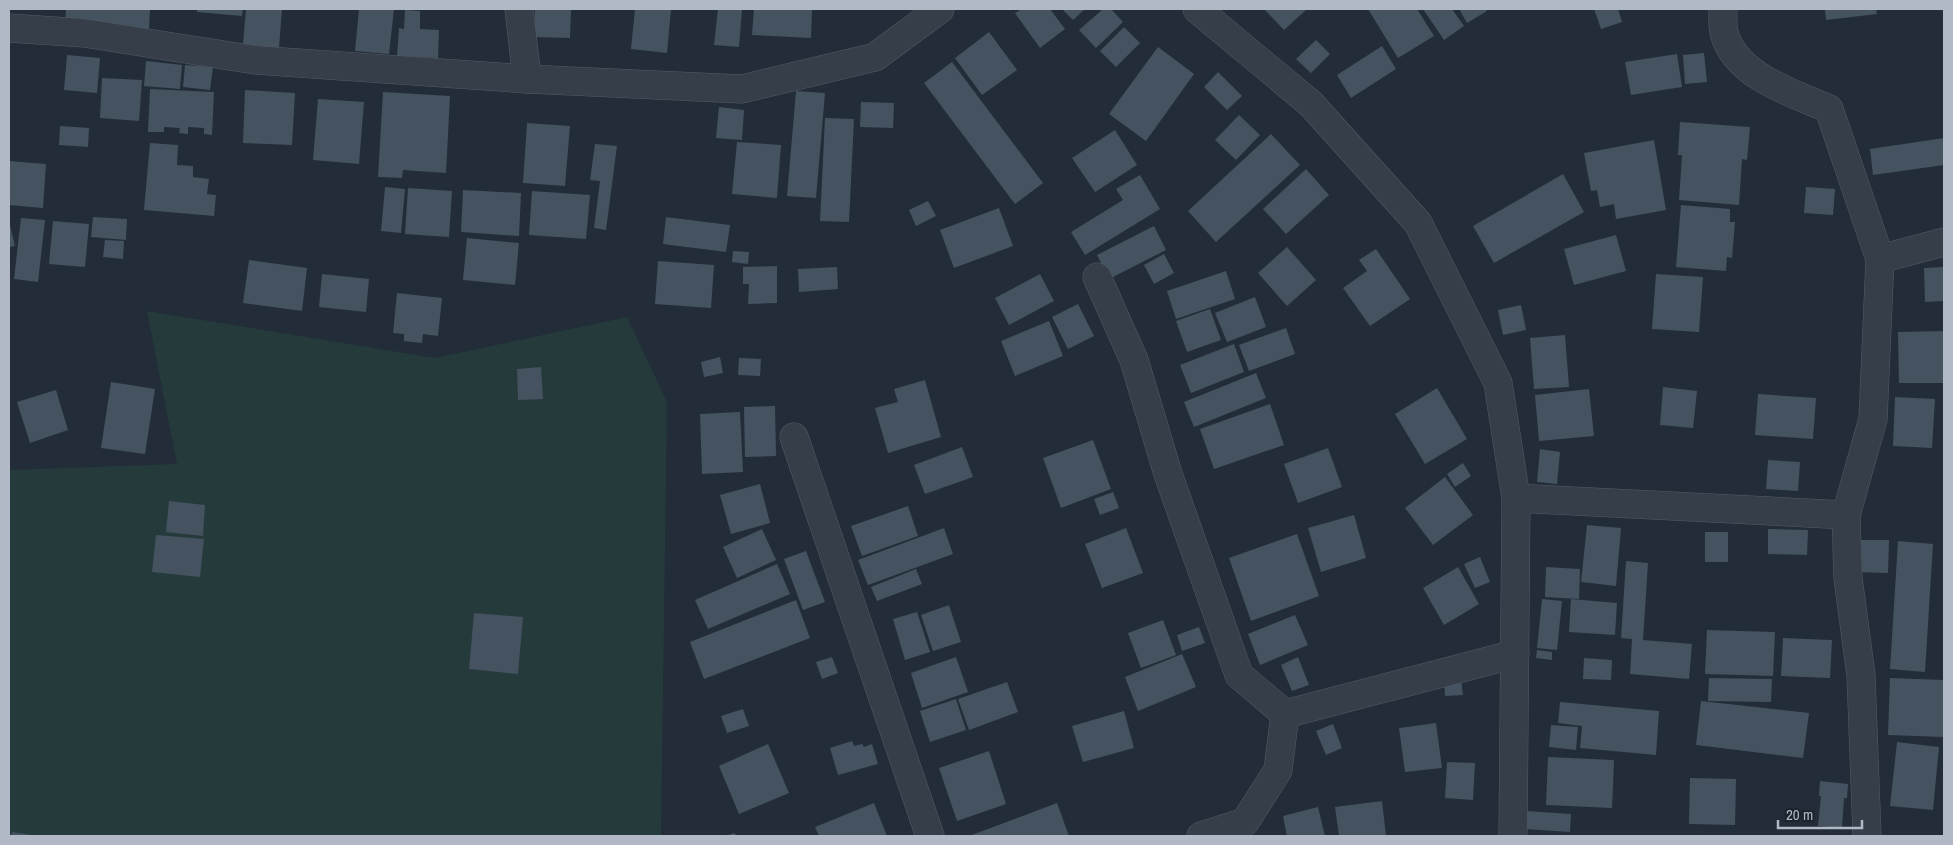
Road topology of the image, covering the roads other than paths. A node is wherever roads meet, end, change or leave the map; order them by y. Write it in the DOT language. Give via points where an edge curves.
graph roads {
  1 [pos="518,9"];
  2 [pos="940,9"];
  3 [pos="1197,9"];
  4 [pos="1722,9"];
  5 [pos="9,28"];
  6 [pos="528,79"];
  7 [pos="1944,242"];
  8 [pos="1880,260"];
  9 [pos="1097,277"];
  10 [pos="794,436"];
  11 [pos="1516,498"];
  12 [pos="1846,515"];
  13 [pos="1515,654"];
  14 [pos="1285,714"];
  15 [pos="930,836"];
  16 [pos="1201,836"];
  17 [pos="1513,836"];
  18 [pos="1867,836"];
  1 -- 6 [label="street"];
  2 -- 6 [label="street" via="875,57 742,89"];
  3 -- 11 [label="street" via="1311,104 1418,223 1498,383"];
  4 -- 8 [label="street" via="1725,36 1740,64 1773,85 1829,109"];
  5 -- 6 [label="street" via="84,33 255,60"];
  7 -- 8 [label="street"];
  8 -- 12 [label="street" via="1873,419"];
  9 -- 14 [label="street" via="1134,360 1168,474 1239,675"];
  10 -- 15 [label="street"];
  11 -- 12 [label="street"];
  11 -- 13 [label="street"];
  12 -- 18 [label="street" via="1848,578 1861,675"];
  13 -- 14 [label="street"];
  13 -- 17 [label="street"];
  14 -- 16 [label="street" via="1278,770 1245,822"];
}
